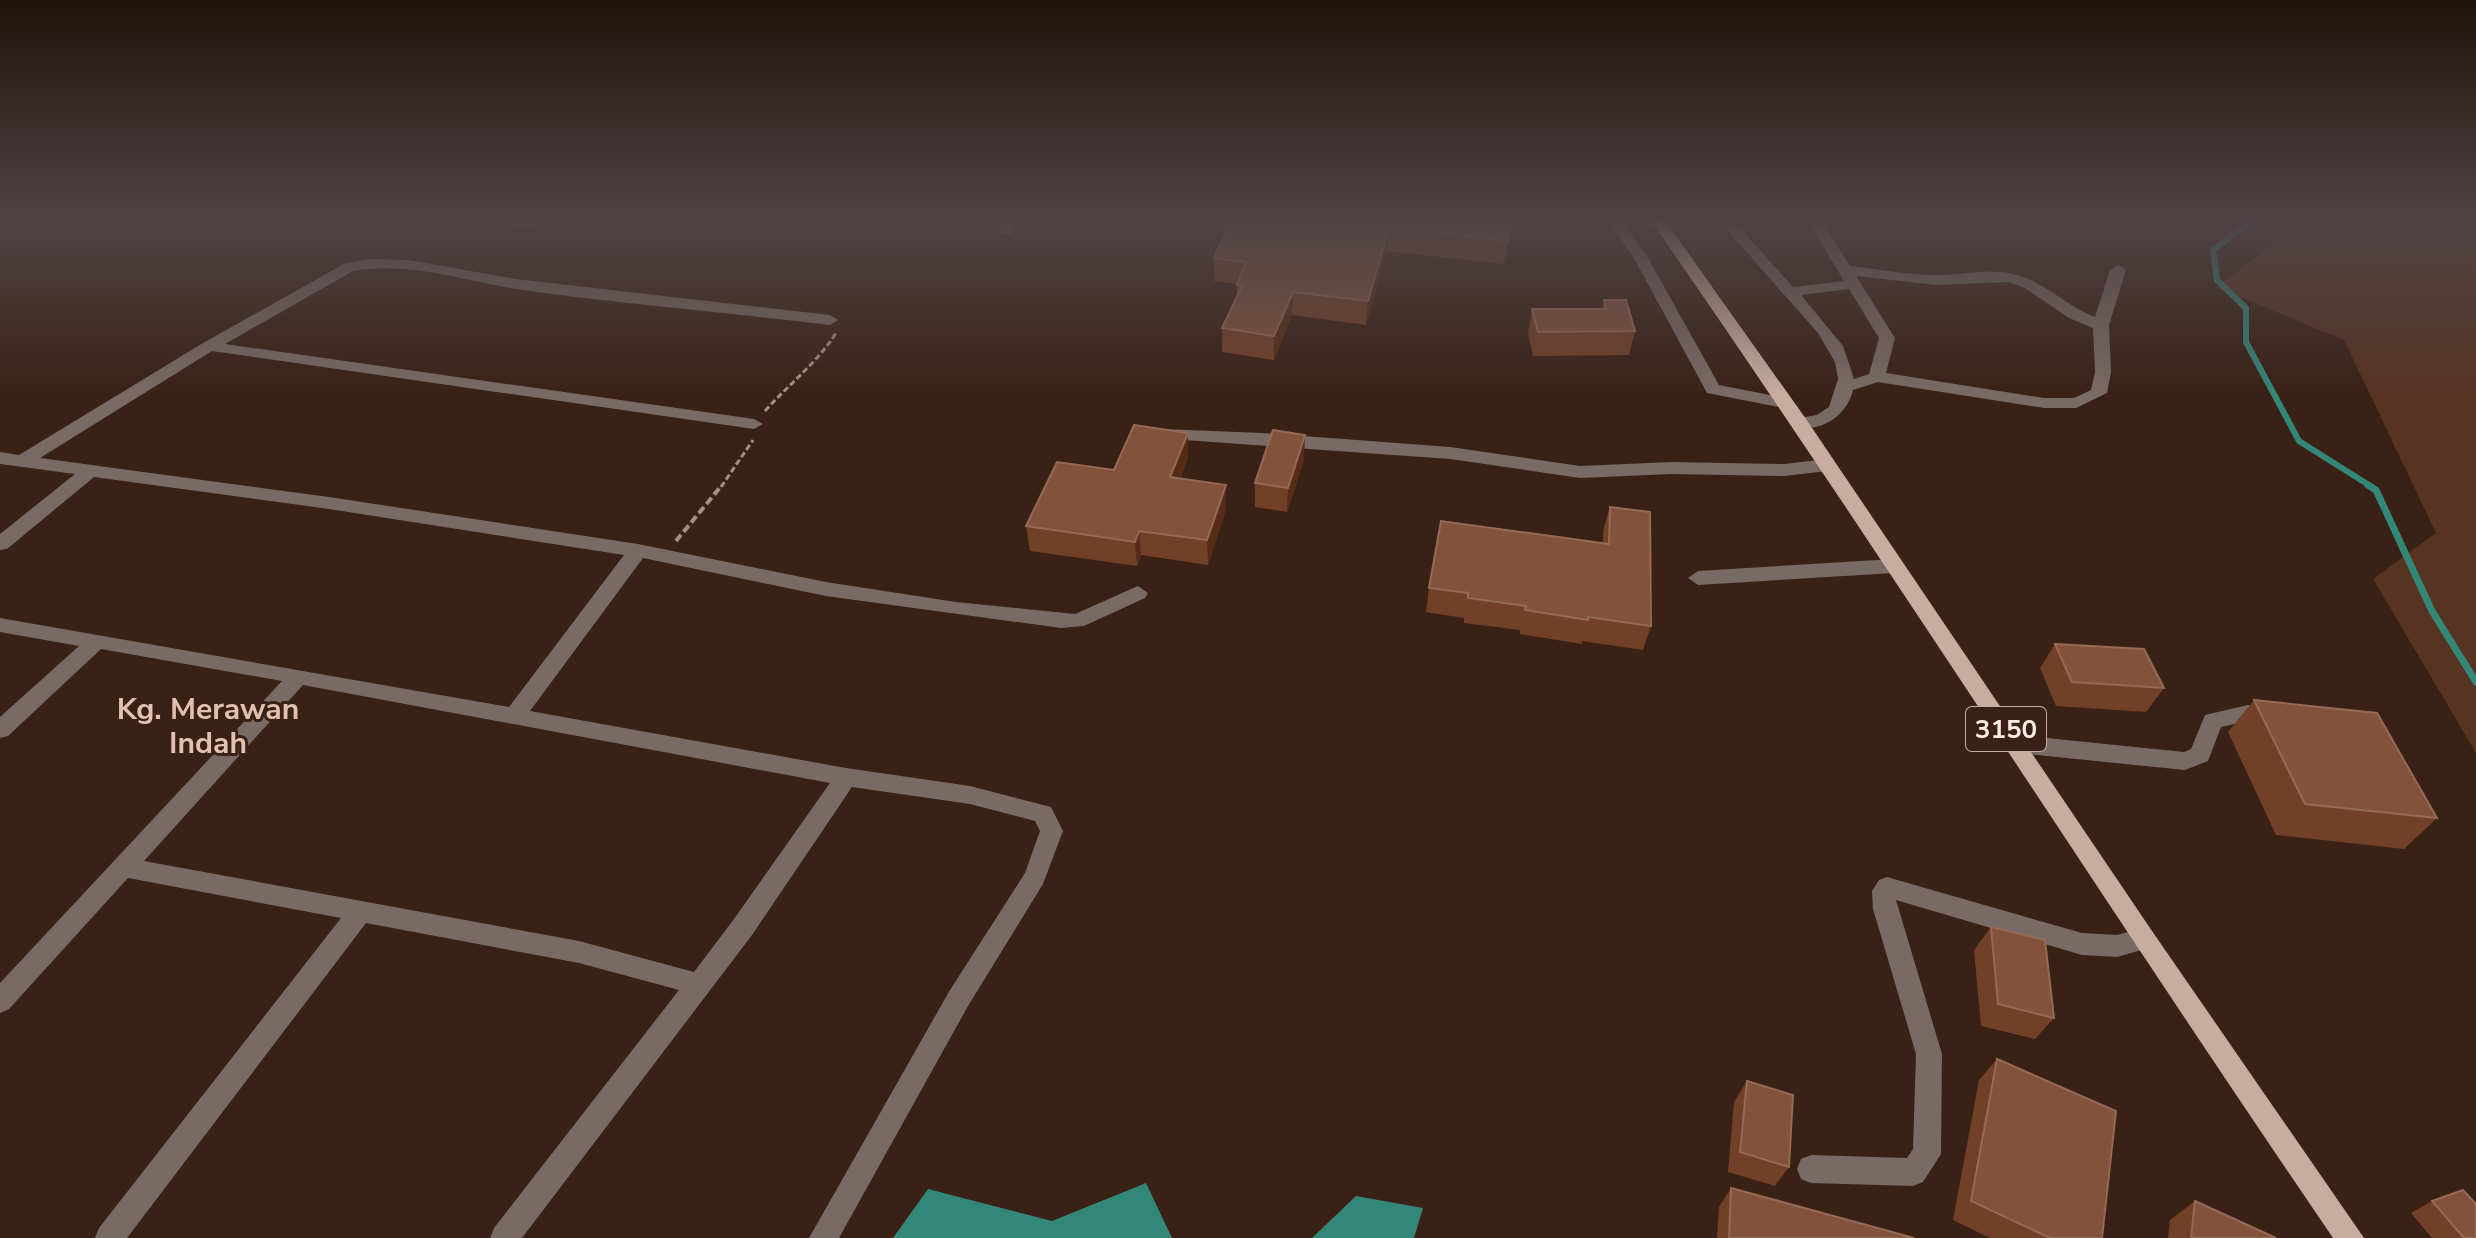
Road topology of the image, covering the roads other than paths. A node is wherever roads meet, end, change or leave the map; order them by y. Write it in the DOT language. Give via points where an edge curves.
graph roads {
  1 [pos="326,280"];
  2 [pos="493,280"];
  3 [pos="1653,280"];
  4 [pos="1699,280"];
  5 [pos="1777,280"];
  6 [pos="1840,280"];
  7 [pos="1853,280"];
  8 [pos="2015,280"];
  9 [pos="2115,280"];
  10 [pos="1792,292"];
  11 [pos="830,320"];
  12 [pos="2101,325"];
  13 [pos="209,346"];
  14 [pos="1877,377"];
  15 [pos="1848,386"];
  16 [pos="1784,403"];
  17 [pos="1800,423"];
  18 [pos="754,424"];
  19 [pos="1150,434"];
  20 [pos="0,458"];
  21 [pos="23,460"];
  22 [pos="1828,465"];
  23 [pos="91,470"];
  24 [pos="0,544"];
  25 [pos="638,551"];
  26 [pos="1894,566"];
  27 [pos="1698,578"];
  28 [pos="1138,593"];
  29 [pos="0,625"];
  30 [pos="97,641"];
  31 [pos="298,677"];
  32 [pos="515,715"];
  33 [pos="2289,715"];
  34 [pos="0,730"];
  35 [pos="2016,744"];
  36 [pos="846,777"];
  37 [pos="123,867"];
  38 [pos="361,911"];
  39 [pos="2143,939"];
  40 [pos="697,984"];
  41 [pos="0,1001"];
  42 [pos="1811,1169"];
  43 [pos="109,1238"];
  44 [pos="504,1238"];
  45 [pos="823,1238"];
  46 [pos="2350,1238"];
  1 -- 13 [label="street"];
  2 -- 11 [label="street"];
  3 -- 16 [label="street" via="1713,389"];
  4 -- 16 [label="main road, 3150"];
  5 -- 10 [label="street"];
  6 -- 10 [label="street"];
  7 -- 14 [label="street" via="1887,338"];
  8 -- 12 [label="street"];
  9 -- 12 [label="street"];
  10 -- 15 [label="street" via="1833,342 1848,368"];
  12 -- 14 [label="street" via="2099,393 2076,403 2044,403"];
  13 -- 18 [label="street"];
  13 -- 21 [label="street"];
  14 -- 15 [label="street"];
  15 -- 17 [label="street" via="1839,409 1828,418"];
  16 -- 17 [label="main road, 3150"];
  17 -- 22 [label="main road, 3150"];
  19 -- 22 [label="street" via="1450,453 1580,472"];
  20 -- 21 [label="street"];
  21 -- 23 [label="street"];
  22 -- 26 [label="main road, 3150"];
  23 -- 24 [label="street"];
  23 -- 25 [label="street"];
  25 -- 28 [label="street" via="826,589 1061,621 1077,621"];
  25 -- 32 [label="street"];
  26 -- 27 [label="street"];
  26 -- 35 [label="main road, 3150"];
  29 -- 30 [label="street"];
  30 -- 31 [label="street"];
  30 -- 34 [label="street"];
  31 -- 32 [label="street"];
  31 -- 37 [label="street"];
  32 -- 36 [label="street"];
  33 -- 35 [label="street" via="2248,713 2213,721 2200,755 2185,761"];
  35 -- 39 [label="main road, 3150"];
  36 -- 40 [label="street" via="775,884"];
  36 -- 45 [label="street" via="1019,805 1043,814 1052,831 1035,877 959,998"];
  37 -- 38 [label="street"];
  37 -- 41 [label="street"];
  38 -- 40 [label="street" via="579,952"];
  38 -- 43 [label="street"];
  39 -- 42 [label="street" via="2117,946 2082,944 1887,887 1885,909 1929,1054 1927,1154 1913,1172"];
  39 -- 46 [label="main road, 3150"];
  40 -- 44 [label="street"];
}
